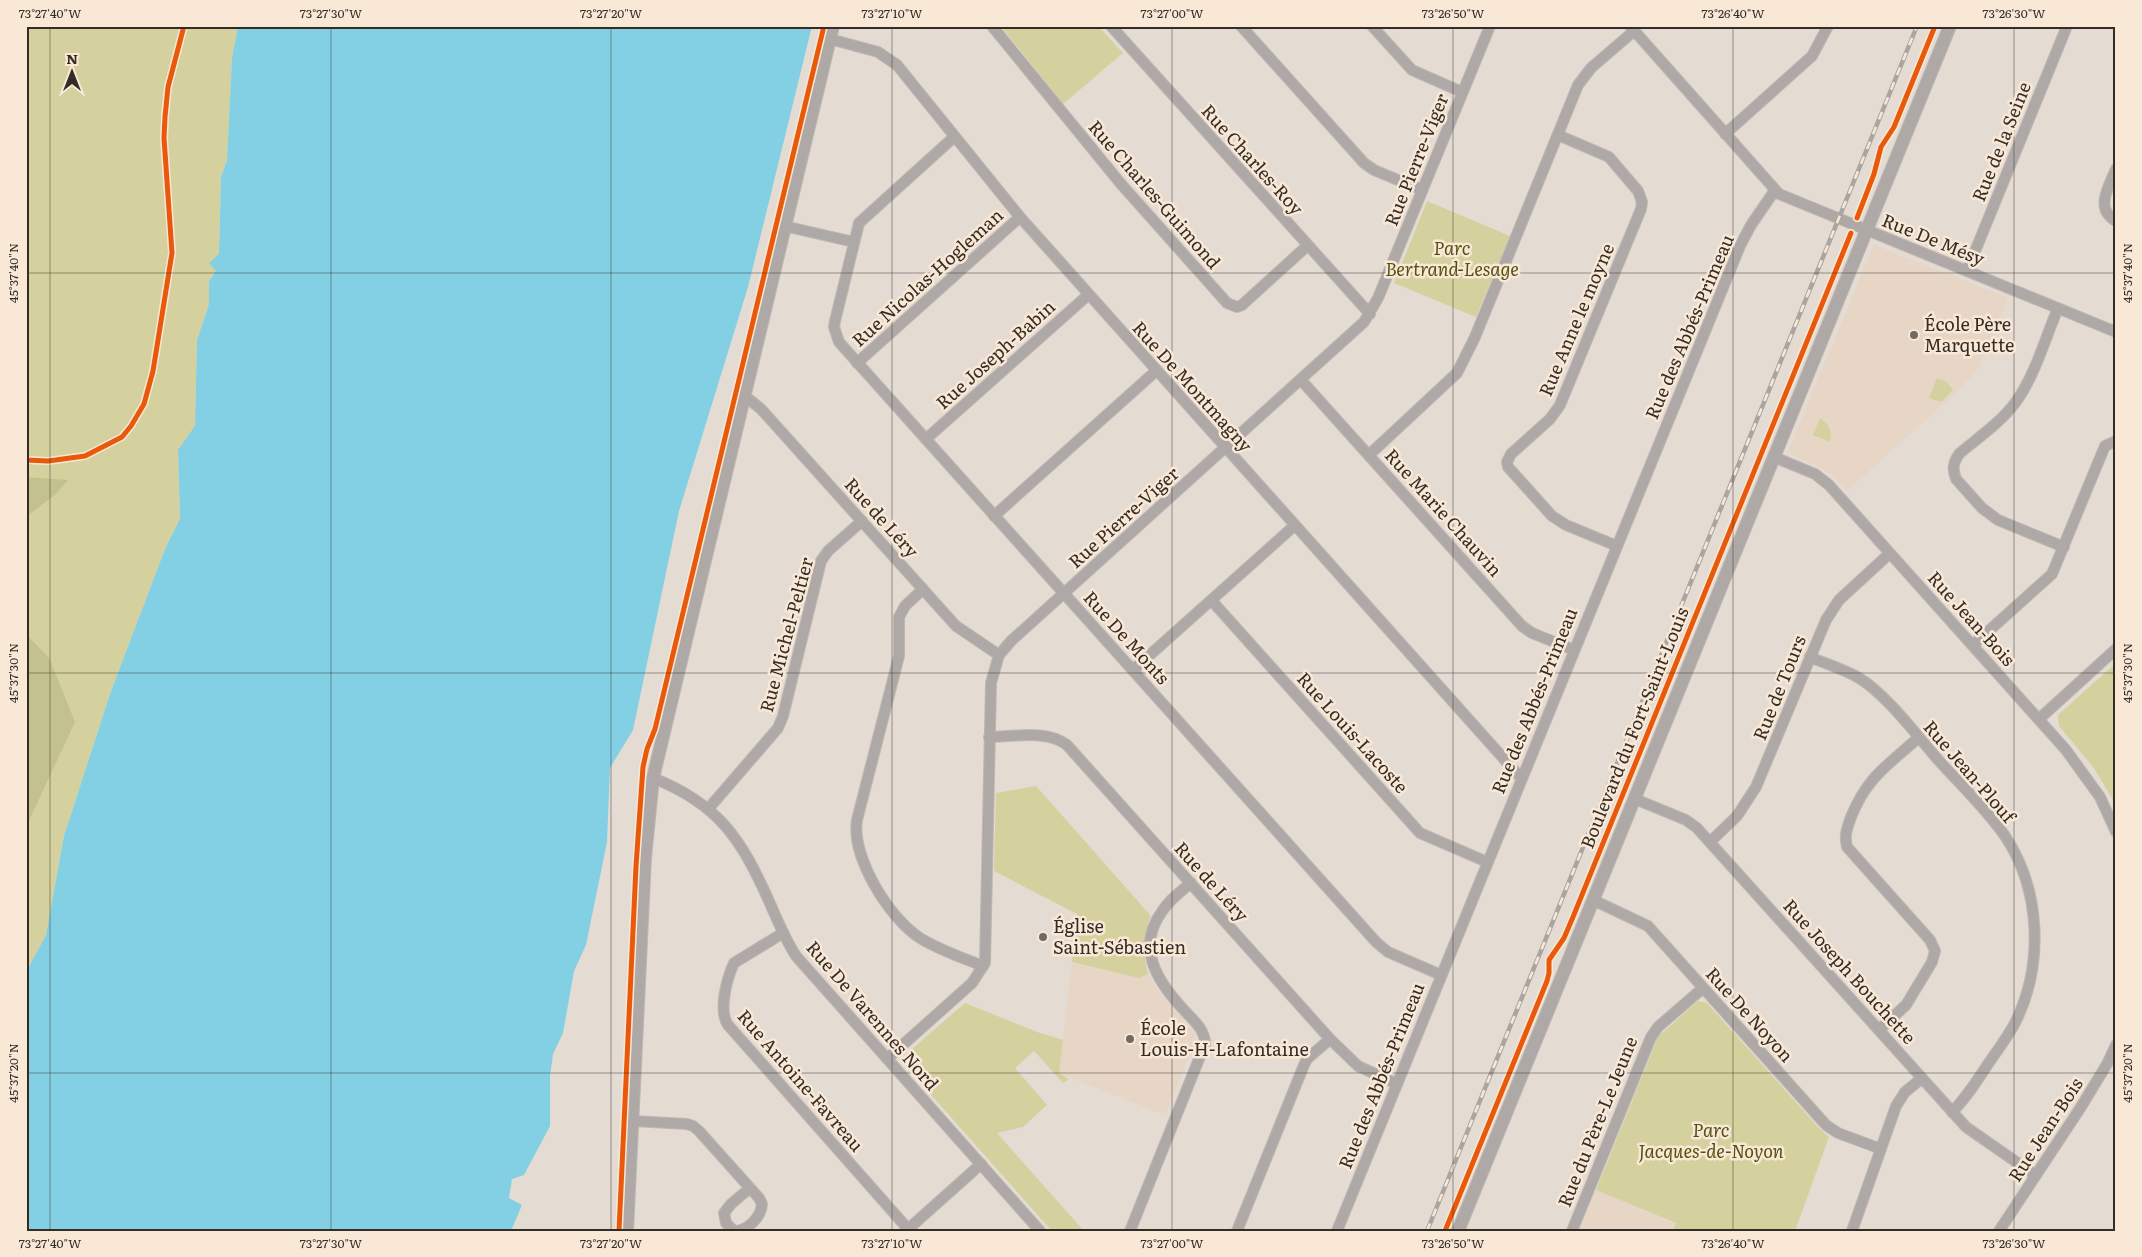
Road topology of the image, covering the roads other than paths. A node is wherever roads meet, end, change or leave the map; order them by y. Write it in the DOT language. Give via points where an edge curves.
graph roads {
  1 [pos="833,26"];
  2 [pos="992,26"];
  3 [pos="1111,26"];
  4 [pos="1241,26"];
  5 [pos="1372,26"];
  6 [pos="1490,26"];
  7 [pos="1828,26"];
  8 [pos="1950,26"];
  9 [pos="2067,26"];
  10 [pos="1632,28"];
  11 [pos="830,39"];
  12 [pos="1462,92"];
  13 [pos="1725,134"];
  14 [pos="1558,135"];
  15 [pos="954,137"];
  16 [pos="2116,169"];
  17 [pos="1422,190"];
  18 [pos="1775,190"];
  19 [pos="1020,217"];
  20 [pos="2116,221"];
  21 [pos="784,226"];
  22 [pos="1867,230"];
  23 [pos="854,242"];
  24 [pos="1308,246"];
  25 [pos="1967,271"];
  26 [pos="1088,294"];
  27 [pos="2058,308"];
  28 [pos="1370,314"];
  29 [pos="2116,332"];
  30 [pos="857,363"];
  31 [pos="1156,371"];
  32 [pos="1301,380"];
  33 [pos="743,398"];
  34 [pos="926,439"];
  35 [pos="2116,440"];
  36 [pos="1225,448"];
  37 [pos="1369,456"];
  38 [pos="1774,457"];
  39 [pos="994,516"];
  40 [pos="862,521"];
  41 [pos="1294,526"];
  42 [pos="1617,546"];
  43 [pos="2064,547"];
  44 [pos="1889,554"];
  45 [pos="923,589"];
  46 [pos="1064,594"];
  47 [pos="1212,601"];
  48 [pos="1973,646"];
  49 [pos="2116,649"];
  50 [pos="1574,650"];
  51 [pos="999,655"];
  52 [pos="1810,657"];
  53 [pos="1133,670"];
  54 [pos="2039,719"];
  55 [pos="989,737"];
  56 [pos="1918,738"];
  57 [pos="653,778"];
  58 [pos="1521,778"];
  59 [pos="1635,799"];
  60 [pos="709,808"];
  61 [pos="2116,832"];
  62 [pos="1710,842"];
  63 [pos="1487,862"];
  64 [pos="1191,883"];
  65 [pos="1592,900"];
  66 [pos="783,932"];
  67 [pos="984,966"];
  68 [pos="1441,975"];
  69 [pos="1703,988"];
  70 [pos="1879,1030"];
  71 [pos="1330,1039"];
  72 [pos="2116,1045"];
  73 [pos="888,1058"];
  74 [pos="1921,1079"];
  75 [pos="1397,1084"];
  76 [pos="1952,1112"];
  77 [pos="633,1121"];
  78 [pos="1881,1149"];
  79 [pos="981,1164"];
  80 [pos="2035,1175"];
  81 [pos="750,1188"];
  82 [pos="907,1230"];
  83 [pos="627,1231"];
  84 [pos="1040,1231"];
  85 [pos="1130,1231"];
  86 [pos="1237,1231"];
  87 [pos="1337,1231"];
  88 [pos="1458,1231"];
  89 [pos="1572,1231"];
  90 [pos="1852,1231"];
  91 [pos="1998,1231"];
  1 -- 11 [label="street"];
  2 -- 24 [label="street, Rue Charles-Guimond" via="1121,184 1227,303 1237,307 1242,305"];
  3 -- 24 [label="street, Rue Charles-Roy"];
  4 -- 17 [label="street" via="1364,163"];
  5 -- 12 [label="street" via="1412,70"];
  6 -- 12 [label="street, Rue Pierre-Viger"];
  7 -- 13 [label="street" via="1812,56"];
  8 -- 22 [label="street, Boulevard du Fort-Saint-Louis"];
  9 -- 25 [label="street, Rue de la Seine"];
  10 -- 13 [label="street, Rue De Mésy"];
  10 -- 14 [label="street" via="1584,76"];
  11 -- 15 [label="street, Rue De Montmagny" via="870,50 891,60"];
  11 -- 21 [label="street"];
  12 -- 17 [label="street, Rue Pierre-Viger"];
  13 -- 18 [label="street, Rue De Mésy"];
  14 -- 37 [label="street" via="1462,366"];
  14 -- 42 [label="street, Rue Anne le moyne" via="1609,158 1638,191 1641,209 1560,405 1550,419 1511,454 1507,462 1552,516"];
  15 -- 19 [label="street, Rue De Montmagny"];
  15 -- 23 [label="street, Rue De Monts" via="862,218"];
  16 -- 20 [label="street" via="2103,205 2109,218"];
  17 -- 28 [label="street, Rue Pierre-Viger"];
  18 -- 22 [label="street, Rue De Mésy"];
  18 -- 42 [label="street, Rue des Abbés-Primeau" via="1740,246"];
  19 -- 26 [label="street, Rue De Montmagny"];
  19 -- 30 [label="street, Rue Nicolas-Hogleman"];
  21 -- 23 [label="street"];
  21 -- 33 [label="street"];
  22 -- 25 [label="street, Rue De Mésy"];
  22 -- 38 [label="street, Boulevard du Fort-Saint-Louis"];
  23 -- 30 [label="street, Rue De Monts" via="834,327 839,342"];
  24 -- 28 [label="street, Rue Charles-Roy"];
  25 -- 27 [label="street, Rue De Mésy"];
  26 -- 31 [label="street, Rue De Montmagny"];
  26 -- 34 [label="street, Rue Joseph-Babin"];
  27 -- 29 [label="street, Rue De Mésy"];
  27 -- 43 [label="street" via="2018,399 1960,453 1953,472 1989,514"];
  28 -- 32 [label="street, Rue Pierre-Viger"];
  30 -- 34 [label="street, Rue De Monts"];
  31 -- 36 [label="street, Rue De Montmagny"];
  31 -- 39 [label="street"];
  32 -- 36 [label="street, Rue Pierre-Viger"];
  32 -- 37 [label="street, Rue Marie Chauvin"];
  33 -- 40 [label="street, Rue de Léry" via="761,409"];
  33 -- 57 [label="street"];
  34 -- 39 [label="street, Rue De Monts"];
  35 -- 43 [label="street" via="2105,446"];
  36 -- 41 [label="street, Rue De Montmagny"];
  36 -- 46 [label="street, Rue Pierre-Viger"];
  37 -- 50 [label="street, Rue Marie Chauvin" via="1522,626"];
  38 -- 44 [label="street, Rue Jean-Bois" via="1822,478"];
  38 -- 59 [label="street, Boulevard du Fort-Saint-Louis"];
  39 -- 46 [label="street, Rue De Monts"];
  40 -- 45 [label="street, Rue de Léry"];
  40 -- 60 [label="street, Rue Michel-Peltier" via="828,551 822,561 778,728"];
  41 -- 47 [label="street"];
  41 -- 58 [label="street, Rue De Montmagny"];
  42 -- 50 [label="street, Rue des Abbés-Primeau"];
  43 -- 48 [label="street" via="2052,574"];
  44 -- 48 [label="street, Rue Jean-Bois"];
  44 -- 52 [label="street, Rue de Tours" via="1832,608"];
  45 -- 51 [label="street, Rue de Léry" via="962,631"];
  45 -- 67 [label="street" via="905,606 899,617 899,656 857,820 857,841 882,897 905,926 930,944"];
  46 -- 51 [label="street, Rue Pierre-Viger"];
  46 -- 53 [label="street, Rue De Monts"];
  47 -- 53 [label="street"];
  47 -- 63 [label="street, Rue Louis-Lacoste" via="1420,833"];
  48 -- 54 [label="street, Rue Jean-Bois"];
  49 -- 54 [label="street"];
  50 -- 58 [label="street, Rue des Abbés-Primeau"];
  51 -- 55 [label="street, Rue Pierre-Viger" via="990,683"];
  52 -- 56 [label="street, Rue Jean-Plouf" via="1871,686"];
  52 -- 62 [label="street, Rue de Tours" via="1756,787 1741,811"];
  53 -- 68 [label="street, Rue De Monts" via="1376,942 1388,952"];
  54 -- 61 [label="street, Rue Jean-Bois" via="2082,770 2100,797"];
  55 -- 64 [label="street, Rue de Léry" via="1046,736 1063,741"];
  55 -- 67 [label="street, Rue Pierre-Viger"];
  56 -- 70 [label="street" via="1870,781 1857,802 1845,836 1847,847 1930,940 1935,951 1932,962 1906,1005"];
  56 -- 76 [label="street, Rue Jean-Plouf" via="2005,836 2023,873 2034,921 2033,964 2020,1010 2010,1032"];
  57 -- 60 [label="street, Rue De Varennes Nord"];
  57 -- 77 [label="street" via="645,858"];
  58 -- 63 [label="street, Rue des Abbés-Primeau"];
  59 -- 62 [label="street, Rue Joseph Bouchette" via="1693,824"];
  59 -- 65 [label="street, Boulevard du Fort-Saint-Louis"];
  60 -- 66 [label="street, Rue De Varennes Nord" via="745,852"];
  62 -- 70 [label="street, Rue Joseph Bouchette"];
  63 -- 68 [label="street, Rue des Abbés-Primeau"];
  64 -- 71 [label="street, Rue de Léry"];
  64 -- 85 [label="street" via="1168,903 1158,918 1152,932 1151,953 1159,980 1201,1029 1205,1044"];
  65 -- 69 [label="street, Rue De Noyon" via="1648,926"];
  65 -- 88 [label="street, Boulevard du Fort-Saint-Louis"];
  66 -- 73 [label="street, Rue De Varennes Nord" via="796,956"];
  66 -- 82 [label="street, Rue Antoine-Favreau" via="734,964 723,1008 724,1018"];
  67 -- 73 [label="street" via="972,983"];
  68 -- 75 [label="street, Rue des Abbés-Primeau"];
  69 -- 78 [label="street, Rue De Noyon" via="1826,1125 1838,1133"];
  69 -- 89 [label="street, Rue du Père-Le Jeune" via="1650,1037"];
  70 -- 74 [label="street, Rue Joseph Bouchette"];
  71 -- 75 [label="street, Rue de Léry" via="1358,1066"];
  71 -- 86 [label="street" via="1304,1064"];
  72 -- 80 [label="street, Rue Jean-Bois" via="2091,1090"];
  73 -- 79 [label="street, Rue De Varennes Nord"];
  74 -- 76 [label="street, Rue Joseph Bouchette"];
  74 -- 78 [label="street" via="1900,1098"];
  75 -- 87 [label="street, Rue des Abbés-Primeau"];
  76 -- 80 [label="street, Rue Joseph Bouchette" via="1972,1132"];
  77 -- 81 [label="street" via="693,1126"];
  77 -- 83 [label="street"];
  78 -- 90 [label="street"];
  79 -- 82 [label="street"];
  79 -- 84 [label="street, Rue De Varennes Nord"];
  80 -- 91 [label="street, Rue Jean-Bois"];
}
